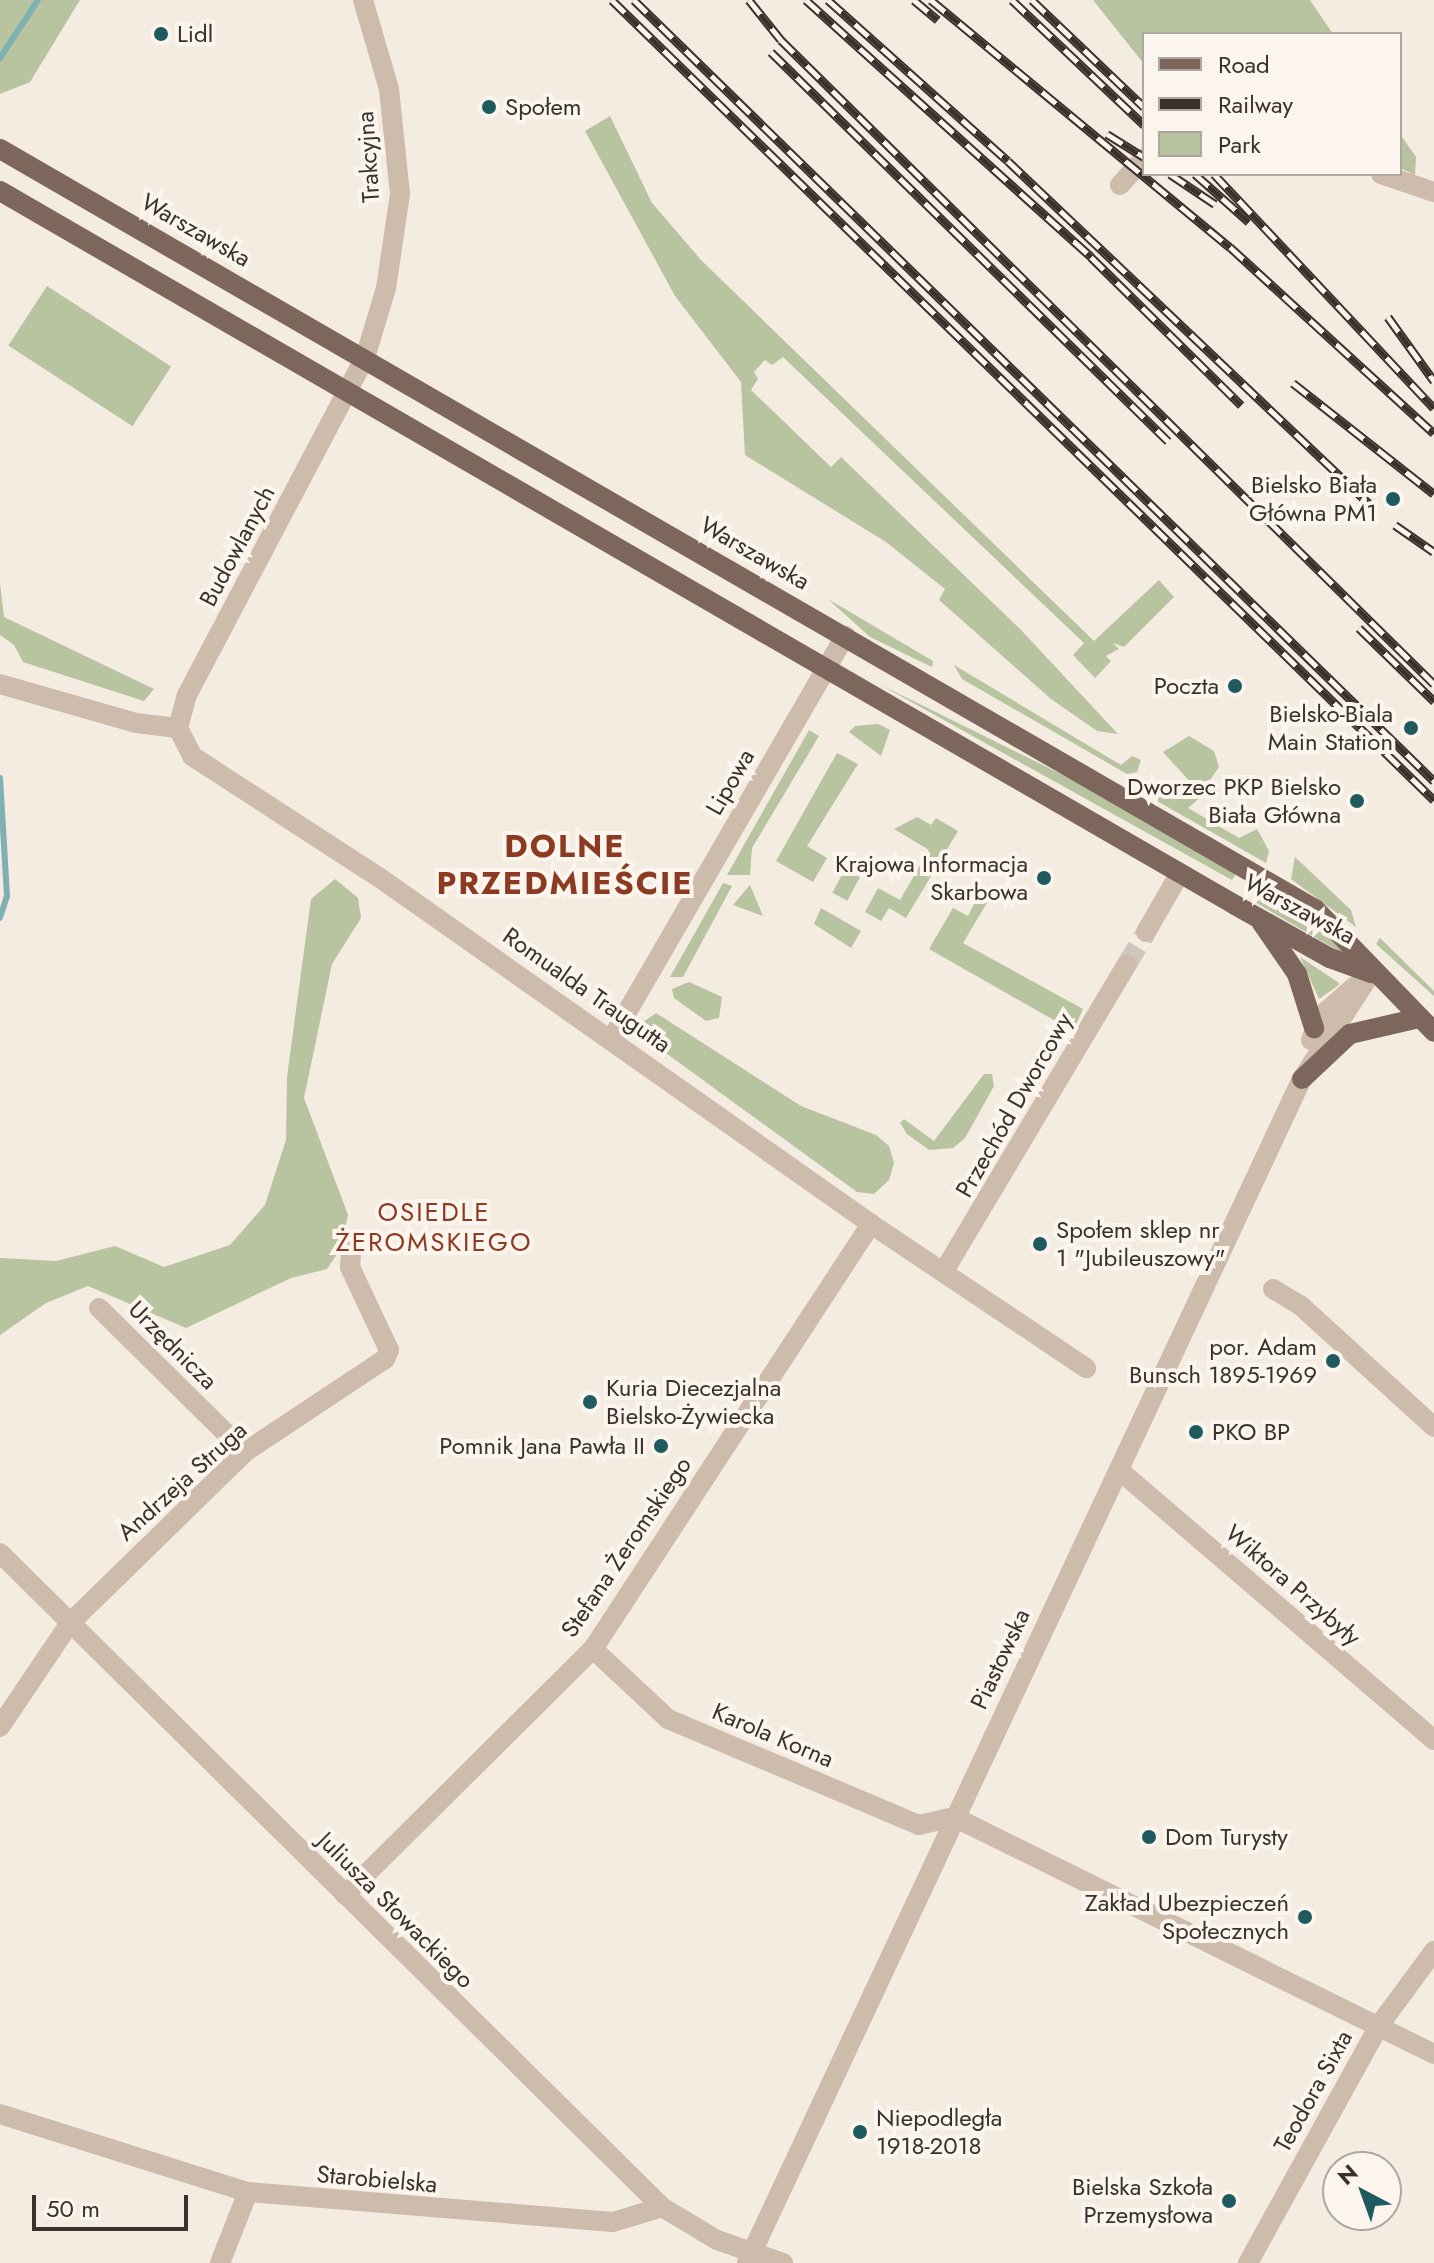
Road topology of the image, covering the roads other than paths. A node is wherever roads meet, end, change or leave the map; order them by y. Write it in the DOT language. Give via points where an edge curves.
graph roads {
  1 [pos="363,0"];
  2 [pos="0,149"];
  3 [pos="1142,160"];
  4 [pos="1387,176"];
  5 [pos="1120,185"];
  6 [pos="0,191"];
  7 [pos="1434,192"];
  8 [pos="365,358"];
  9 [pos="349,392"];
  10 [pos="845,636"];
  11 [pos="826,667"];
  12 [pos="2,684"];
  13 [pos="178,728"];
  14 [pos="1180,873"];
  15 [pos="1258,917"];
  16 [pos="1146,932"];
  17 [pos="1127,964"];
  18 [pos="1371,973"];
  19 [pos="1419,1018"];
  20 [pos="1314,1028"];
  21 [pos="1434,1032"];
  22 [pos="612,1038"];
  23 [pos="1302,1079"];
  24 [pos="871,1224"];
  25 [pos="351,1251"];
  26 [pos="944,1271"];
  27 [pos="1273,1289"];
  28 [pos="99,1308"];
  29 [pos="1086,1368"];
  30 [pos="1434,1426"];
  31 [pos="245,1452"];
  32 [pos="1119,1470"];
  33 [pos="0,1553"];
  34 [pos="70,1623"];
  35 [pos="593,1649"];
  36 [pos="0,1727"];
  37 [pos="1434,1740"];
  38 [pos="954,1817"];
  39 [pos="345,1895"];
  40 [pos="1434,1951"];
  41 [pos="1380,2024"];
  42 [pos="1434,2054"];
  43 [pos="0,2114"];
  44 [pos="248,2192"];
  45 [pos="662,2207"];
  46 [pos="749,2258"];
  47 [pos="220,2263"];
  48 [pos="783,2263"];
  49 [pos="1248,2263"];
  1 -- 8 [label="street, Trakcyjna" via="389,89 400,194 386,288"];
  2 -- 8 [label="main road, Warszawska"];
  3 -- 5 [label="street"];
  4 -- 7 [label="street"];
  6 -- 9 [label="main road, Warszawska"];
  8 -- 9 [label="street"];
  8 -- 10 [label="main road, Warszawska"];
  9 -- 11 [label="main road, Warszawska"];
  9 -- 13 [label="street, Budowlanych" via="187,695"];
  10 -- 11 [label="street, Lipowa"];
  10 -- 18 [label="main road, Warszawska" via="1315,909"];
  11 -- 14 [label="main road, Warszawska"];
  11 -- 22 [label="street, Lipowa"];
  12 -- 13 [label="street" via="136,723"];
  13 -- 22 [label="street, Romualda Traugutta" via="192,756"];
  14 -- 15 [label="main road, Warszawska"];
  14 -- 16 [label="street"];
  15 -- 18 [label="main road, Warszawska" via="1330,958"];
  15 -- 20 [label="main road" via="1297,974"];
  17 -- 26 [label="street, Przechód Dworcowy"];
  18 -- 19 [label="main road"];
  18 -- 20 [label="street, Piastowska" via="1330,1007"];
  18 -- 23 [label="street, Piastowska"];
  19 -- 21 [label="main road"];
  19 -- 23 [label="main road" via="1350,1034"];
  20 -- 23 [label="street, Piastowska"];
  22 -- 24 [label="street, Romualda Traugutta"];
  23 -- 32 [label="street, Piastowska"];
  24 -- 26 [label="street, Romualda Traugutta"];
  24 -- 35 [label="street, Stefana Żeromskiego"];
  25 -- 31 [label="street, Andrzeja Struga" via="350,1267 389,1350 385,1359"];
  26 -- 29 [label="street, Romualda Traugutta"];
  27 -- 30 [label="street" via="1300,1305"];
  28 -- 31 [label="street, Urzędnicza"];
  31 -- 34 [label="street, Andrzeja Struga"];
  32 -- 37 [label="street, Wiktora Przybyły"];
  32 -- 38 [label="street, Piastowska"];
  33 -- 34 [label="street, Juliusza Słowackiego"];
  34 -- 36 [label="street, Andrzeja Struga"];
  34 -- 39 [label="street, Juliusza Słowackiego"];
  35 -- 38 [label="street, Karola Korna" via="668,1719 919,1825"];
  35 -- 39 [label="street, Stefana Żeromskiego"];
  38 -- 41 [label="street"];
  38 -- 46 [label="street, Piastowska"];
  39 -- 45 [label="street, Juliusza Słowackiego"];
  40 -- 41 [label="street, Teodora Sixta"];
  41 -- 42 [label="street"];
  41 -- 49 [label="street, Teodora Sixta"];
  43 -- 44 [label="street, Starobielska"];
  44 -- 45 [label="street, Starobielska" via="613,2222"];
  44 -- 47 [label="street"];
  45 -- 46 [label="street, Juliusza Słowackiego"];
  46 -- 48 [label="street, Juliusza Słowackiego"];
}
